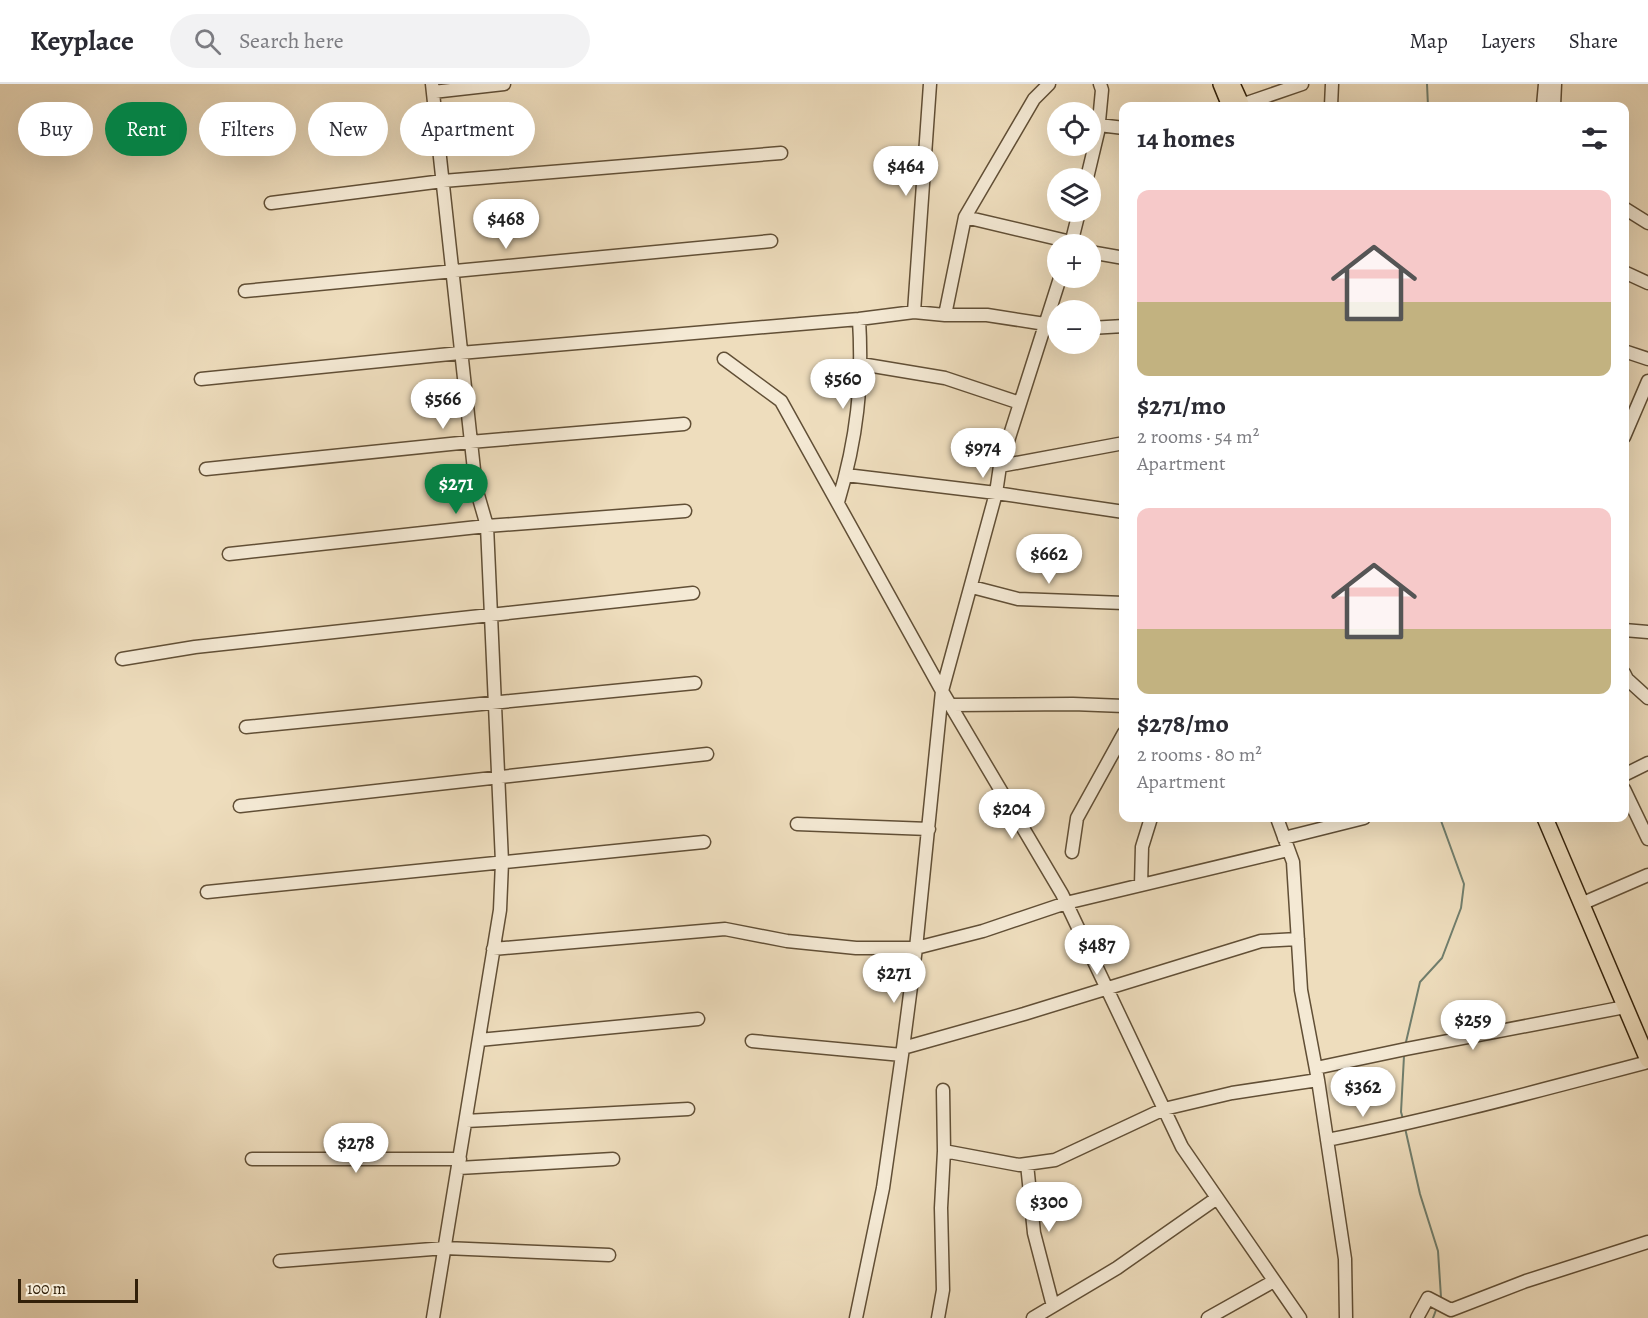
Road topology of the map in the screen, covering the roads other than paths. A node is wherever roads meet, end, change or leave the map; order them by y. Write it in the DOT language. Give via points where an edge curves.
graph roads {
  1 [pos="504,84"];
  2 [pos="930,84"];
  3 [pos="1049,84"];
  4 [pos="1100,84"];
  5 [pos="1221,84"];
  6 [pos="1232,84"];
  7 [pos="1302,84"];
  8 [pos="1332,84"];
  9 [pos="1545,84"];
  10 [pos="1556,84"];
  11 [pos="433,88"];
  12 [pos="1101,102"];
  13 [pos="1235,102"];
  14 [pos="1237,102"];
  15 [pos="1250,102"];
  16 [pos="1331,102"];
  17 [pos="1544,102"];
  18 [pos="1554,102"];
  19 [pos="1101,125"];
  20 [pos="1119,127"];
  21 [pos="781,153"];
  22 [pos="443,181"];
  23 [pos="271,204"];
  24 [pos="1629,211"];
  25 [pos="965,217"];
  26 [pos="1648,223"];
  27 [pos="1047,237"];
  28 [pos="771,241"];
  29 [pos="1101,254"];
  30 [pos="1119,257"];
  31 [pos="454,270"];
  32 [pos="1629,274"];
  33 [pos="1648,283"];
  34 [pos="245,291"];
  35 [pos="914,312"];
  36 [pos="945,315"];
  37 [pos="859,319"];
  38 [pos="1047,325"];
  39 [pos="1119,326"];
  40 [pos="1101,327"];
  41 [pos="1047,336"];
  42 [pos="460,353"];
  43 [pos="1629,353"];
  44 [pos="724,359"];
  45 [pos="1648,359"];
  46 [pos="861,364"];
  47 [pos="201,379"];
  48 [pos="1648,381"];
  49 [pos="1020,403"];
  50 [pos="1630,413"];
  51 [pos="684,424"];
  52 [pos="471,442"];
  53 [pos="1119,444"];
  54 [pos="1000,466"];
  55 [pos="206,469"];
  56 [pos="846,475"];
  57 [pos="996,493"];
  58 [pos="838,502"];
  59 [pos="685,511"];
  60 [pos="1119,511"];
  61 [pos="488,526"];
  62 [pos="229,554"];
  63 [pos="972,587"];
  64 [pos="693,593"];
  65 [pos="1119,603"];
  66 [pos="491,614"];
  67 [pos="1629,630"];
  68 [pos="1648,632"];
  69 [pos="122,659"];
  70 [pos="1629,681"];
  71 [pos="694,683"];
  72 [pos="942,691"];
  73 [pos="1648,698"];
  74 [pos="495,702"];
  75 [pos="951,705"];
  76 [pos="1119,706"];
  77 [pos="246,727"];
  78 [pos="1119,742"];
  79 [pos="706,754"];
  80 [pos="1648,763"];
  81 [pos="1629,772"];
  82 [pos="498,777"];
  83 [pos="1629,799"];
  84 [pos="240,806"];
  85 [pos="1150,822"];
  86 [pos="1278,822"];
  87 [pos="1348,822"];
  88 [pos="1547,822"];
  89 [pos="797,824"];
  90 [pos="929,829"];
  91 [pos="1648,839"];
  92 [pos="704,842"];
  93 [pos="1286,844"];
  94 [pos="1072,852"];
  95 [pos="502,862"];
  96 [pos="1648,875"];
  97 [pos="1141,885"];
  98 [pos="207,892"];
  99 [pos="1066,903"];
  100 [pos="1581,904"];
  101 [pos="1298,939"];
  102 [pos="916,948"];
  103 [pos="493,949"];
  104 [pos="1107,989"];
  105 [pos="1625,1007"];
  106 [pos="698,1019"];
  107 [pos="479,1040"];
  108 [pos="752,1041"];
  109 [pos="903,1052"];
  110 [pos="1648,1061"];
  111 [pos="1317,1074"];
  112 [pos="944,1090"];
  113 [pos="688,1108"];
  114 [pos="1164,1109"];
  115 [pos="466,1121"];
  116 [pos="1327,1140"];
  117 [pos="944,1151"];
  118 [pos="252,1159"];
  119 [pos="613,1159"];
  120 [pos="459,1163"];
  121 [pos="1027,1164"];
  122 [pos="1217,1198"];
  123 [pos="1648,1242"];
  124 [pos="445,1248"];
  125 [pos="609,1255"];
  126 [pos="280,1262"];
  127 [pos="1274,1281"];
  128 [pos="1053,1306"];
  129 [pos="433,1318"];
  130 [pos="856,1318"];
  131 [pos="938,1318"];
  132 [pos="1033,1318"];
  133 [pos="1208,1318"];
  134 [pos="1300,1318"];
  135 [pos="1346,1318"];
  136 [pos="1417,1318"];
  1 -- 11 [label="street"];
  2 -- 35 [label="street"];
  3 -- 25 [label="street" via="1034,99"];
  4 -- 12 [label="street"];
  5 -- 13 [label="main road"];
  6 -- 14 [label="main road"];
  7 -- 15 [label="street"];
  8 -- 16 [label="street"];
  9 -- 17 [label="street"];
  10 -- 18 [label="street"];
  11 -- 22 [label="street"];
  19 -- 20 [label="street"];
  21 -- 22 [label="street"];
  22 -- 23 [label="street"];
  22 -- 31 [label="street"];
  24 -- 26 [label="street"];
  25 -- 27 [label="street"];
  25 -- 36 [label="street"];
  28 -- 31 [label="street"];
  29 -- 30 [label="street"];
  31 -- 34 [label="street"];
  31 -- 42 [label="street"];
  32 -- 33 [label="street"];
  35 -- 36 [label="street"];
  35 -- 37 [label="street"];
  36 -- 38 [label="street" via="987,315"];
  37 -- 42 [label="street"];
  37 -- 46 [label="street"];
  39 -- 40 [label="street"];
  41 -- 49 [label="street"];
  42 -- 47 [label="street"];
  42 -- 52 [label="street"];
  43 -- 45 [label="street"];
  44 -- 58 [label="street" via="781,401"];
  46 -- 49 [label="street" via="945,378"];
  46 -- 56 [label="street"];
  48 -- 50 [label="street"];
  49 -- 54 [label="street"];
  51 -- 52 [label="street"];
  52 -- 55 [label="street"];
  52 -- 61 [label="street" via="476,488"];
  53 -- 54 [label="street"];
  54 -- 57 [label="street"];
  56 -- 57 [label="street"];
  56 -- 58 [label="street"];
  57 -- 60 [label="street"];
  57 -- 63 [label="street"];
  58 -- 72 [label="street"];
  59 -- 61 [label="street"];
  61 -- 62 [label="street"];
  61 -- 66 [label="street"];
  63 -- 65 [label="street" via="1018,599"];
  63 -- 72 [label="street"];
  64 -- 66 [label="street"];
  66 -- 69 [label="street" via="195,647"];
  66 -- 74 [label="street"];
  67 -- 68 [label="street"];
  70 -- 73 [label="street"];
  71 -- 74 [label="street"];
  72 -- 75 [label="street"];
  72 -- 90 [label="street"];
  74 -- 77 [label="street"];
  74 -- 82 [label="street"];
  75 -- 76 [label="street"];
  75 -- 99 [label="street"];
  78 -- 94 [label="street" via="1077,818"];
  79 -- 82 [label="street"];
  80 -- 81 [label="street"];
  82 -- 84 [label="street"];
  82 -- 95 [label="street"];
  83 -- 91 [label="street"];
  85 -- 97 [label="street" via="1142,847"];
  86 -- 93 [label="street"];
  87 -- 93 [label="street"];
  88 -- 100 [label="main road"];
  89 -- 90 [label="street"];
  90 -- 102 [label="street"];
  92 -- 95 [label="street"];
  93 -- 97 [label="street"];
  93 -- 101 [label="street" via="1293,862"];
  95 -- 98 [label="street"];
  95 -- 103 [label="street"];
  96 -- 100 [label="street"];
  97 -- 99 [label="street"];
  99 -- 102 [label="street"];
  99 -- 104 [label="street"];
  100 -- 105 [label="main road"];
  101 -- 104 [label="street" via="1261,942"];
  101 -- 111 [label="street" via="1301,990"];
  102 -- 103 [label="street" via="856,948 725,929"];
  102 -- 109 [label="street"];
  103 -- 107 [label="street"];
  104 -- 109 [label="street"];
  104 -- 114 [label="street"];
  105 -- 110 [label="main road"];
  105 -- 111 [label="street" via="1406,1048"];
  106 -- 107 [label="street"];
  107 -- 115 [label="street"];
  108 -- 109 [label="street"];
  109 -- 130 [label="street" via="883,1188"];
  110 -- 116 [label="street" via="1427,1120"];
  111 -- 114 [label="street"];
  111 -- 116 [label="street"];
  112 -- 117 [label="street"];
  113 -- 115 [label="street"];
  114 -- 121 [label="street" via="1054,1160"];
  114 -- 122 [label="street" via="1182,1147"];
  115 -- 120 [label="street"];
  116 -- 135 [label="street" via="1345,1259"];
  117 -- 121 [label="street"];
  117 -- 131 [label="street" via="940,1208 943,1290"];
  118 -- 120 [label="street"];
  119 -- 120 [label="street"];
  120 -- 124 [label="street"];
  121 -- 128 [label="street" via="1034,1233"];
  122 -- 127 [label="street"];
  122 -- 128 [label="street" via="1117,1268"];
  123 -- 136 [label="street" via="1451,1310 1428,1298"];
  124 -- 125 [label="street"];
  124 -- 126 [label="street"];
  124 -- 129 [label="street"];
  127 -- 133 [label="street"];
  127 -- 134 [label="street"];
  128 -- 132 [label="street"];
}
